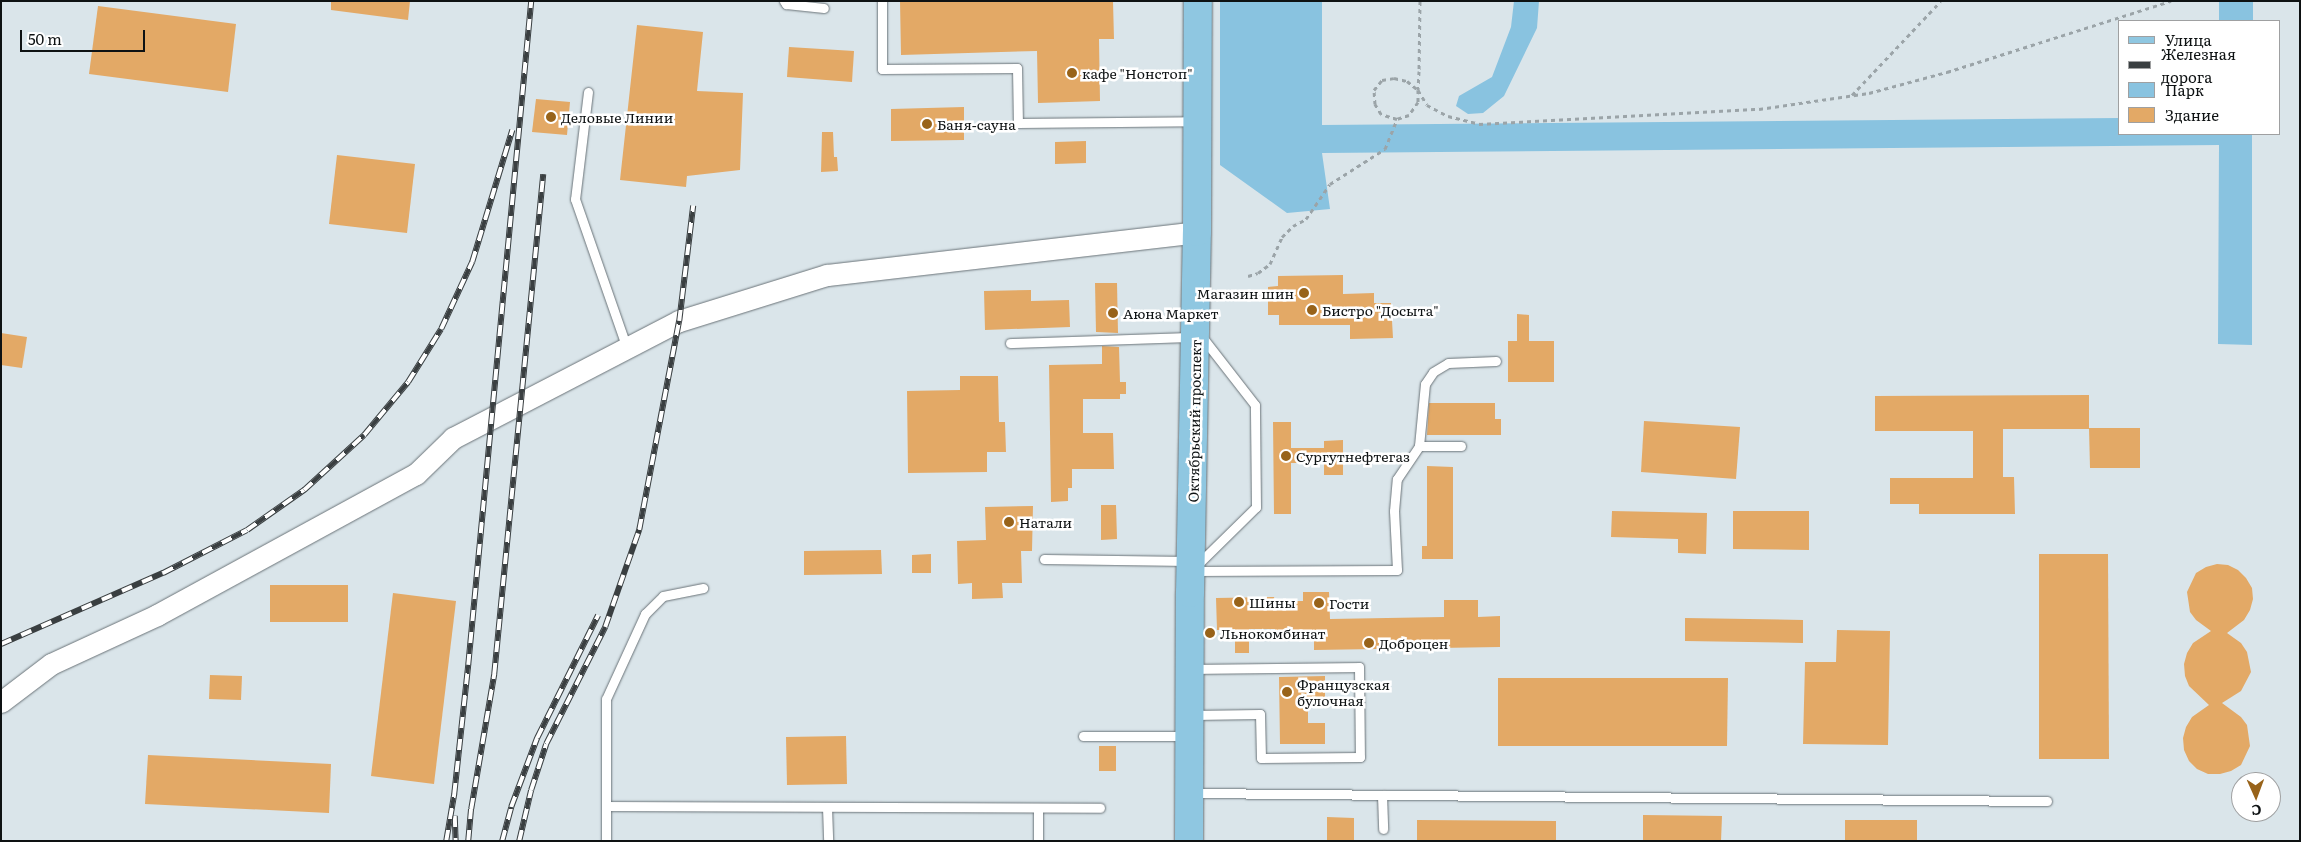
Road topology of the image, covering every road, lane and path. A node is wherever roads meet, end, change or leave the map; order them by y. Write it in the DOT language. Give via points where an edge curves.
graph roads {
  1 [pos="784,1"];
  2 [pos="882,1"];
  3 [pos="1198,1"];
  4 [pos="1420,1"];
  5 [pos="1940,1"];
  6 [pos="2171,1"];
  7 [pos="824,8"];
  8 [pos="1418,90"];
  9 [pos="588,92"];
  10 [pos="1851,96"];
  11 [pos="1397,119"];
  12 [pos="1198,121"];
  13 [pos="1197,232"];
  14 [pos="1248,276"];
  15 [pos="1195,332"];
  16 [pos="1010,343"];
  17 [pos="627,348"];
  18 [pos="1496,361"];
  19 [pos="1419,446"];
  20 [pos="1461,446"];
  21 [pos="1044,559"];
  22 [pos="1191,566"];
  23 [pos="703,588"];
  24 [pos="1190,670"];
  25 [pos="1,702"];
  26 [pos="1189,726"];
  27 [pos="1083,736"];
  28 [pos="1189,793"];
  29 [pos="1382,795"];
  30 [pos="2047,801"];
  31 [pos="606,806"];
  32 [pos="827,807"];
  33 [pos="1038,808"];
  34 [pos="1100,808"];
  35 [pos="1383,829"];
  36 [pos="606,841"];
  37 [pos="828,841"];
  38 [pos="1038,841"];
  39 [pos="1189,841"];
  1 -- 7 [label="lane" via="786,4"];
  2 -- 12 [label="lane" via="882,69 1017,68 1018,123"];
  3 -- 12 [label="main road, Октябрьский проспект"];
  4 -- 8 [label="path"];
  5 -- 10 [label="path"];
  6 -- 10 [label="path" via="1947,72"];
  8 -- 10 [label="path" via="1427,105 1479,124 1760,110"];
  8 -- 11 [label="path" via="1418,102 1409,115"];
  8 -- 11 [label="path" via="1407,80 1394,78 1382,80 1374,90 1375,104 1381,114"];
  9 -- 17 [label="lane" via="575,199"];
  11 -- 14 [label="path" via="1385,149 1330,184 1306,219 1282,237 1270,264"];
  12 -- 13 [label="main road, Октябрьский проспект"];
  13 -- 15 [label="main road, Октябрьский проспект"];
  13 -- 17 [label="street" via="827,275 679,321"];
  15 -- 16 [label="lane"];
  15 -- 22 [label="main road, Октябрьский проспект"];
  15 -- 22 [label="lane" via="1255,404 1256,507"];
  17 -- 25 [label="street" via="453,438 416,474 157,615 51,664"];
  18 -- 19 [label="lane" via="1448,363 1433,372 1425,384"];
  19 -- 20 [label="lane"];
  19 -- 22 [label="lane" via="1397,479 1394,511 1397,570"];
  21 -- 22 [label="lane"];
  22 -- 24 [label="main road, Октябрьский проспект"];
  23 -- 31 [label="lane" via="664,596 645,614 606,699"];
  24 -- 26 [label="main road, Октябрьский проспект"];
  24 -- 26 [label="lane" via="1359,667 1360,757 1261,758 1260,714"];
  26 -- 27 [label="lane"];
  26 -- 28 [label="main road, Октябрьский проспект"];
  28 -- 29 [label="lane"];
  28 -- 39 [label="main road, Октябрьский проспект"];
  29 -- 30 [label="lane"];
  29 -- 35 [label="lane"];
  31 -- 32 [label="lane"];
  31 -- 36 [label="lane"];
  32 -- 33 [label="lane"];
  32 -- 37 [label="lane"];
  33 -- 34 [label="lane"];
  33 -- 38 [label="lane"];
}
